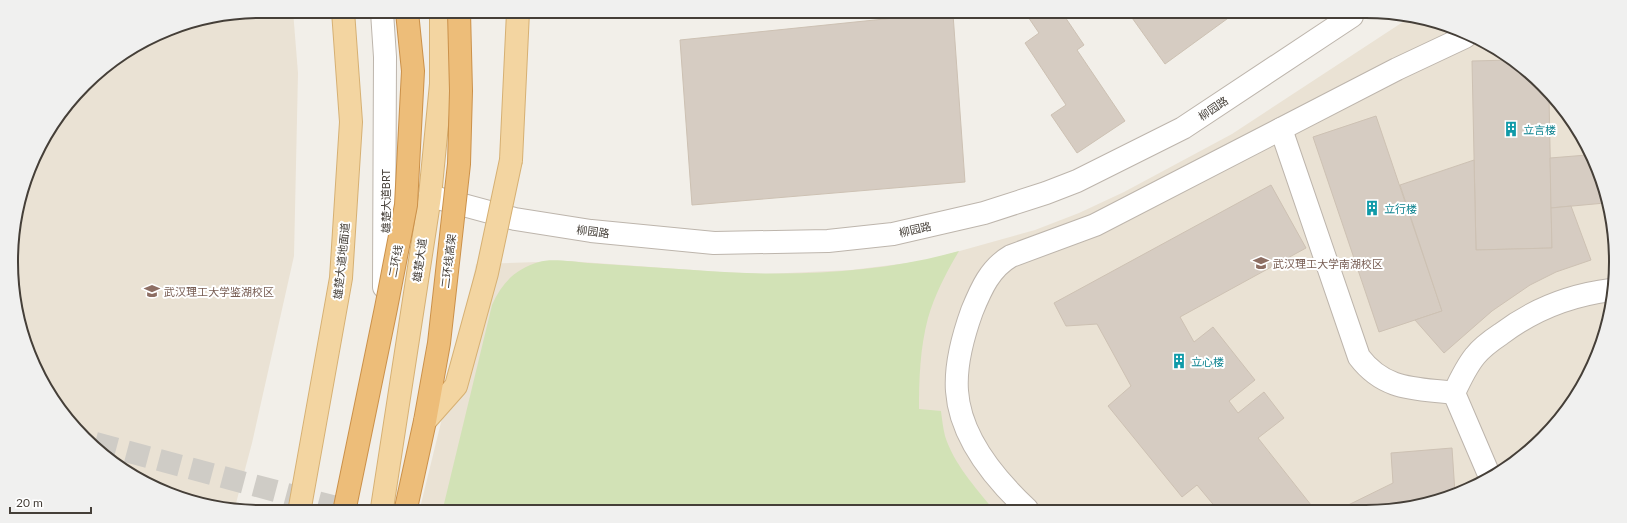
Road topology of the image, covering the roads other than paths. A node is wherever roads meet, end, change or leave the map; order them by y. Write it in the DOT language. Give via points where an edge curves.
graph roads {
  1 [pos="344,18"];
  2 [pos="382,18"];
  3 [pos="408,18"];
  4 [pos="441,18"];
  5 [pos="459,18"];
  6 [pos="518,18"];
  7 [pos="1349,18"];
  8 [pos="1462,38"];
  9 [pos="1281,129"];
  10 [pos="430,196"];
  11 [pos="1607,290"];
  12 [pos="1454,393"];
  13 [pos="426,421"];
  14 [pos="1488,472"];
  15 [pos="300,505"];
  16 [pos="345,505"];
  17 [pos="356,505"];
  18 [pos="382,505"];
  19 [pos="407,505"];
  20 [pos="1023,505"];
  1 -- 15 [label="main road, 雄楚大道地面道" via="351,122 341,278"];
  2 -- 17 [label="street, 雄楚大道BRT" via="385,80 383,362"];
  3 -- 16 [label="highway, 二环线, bridge" via="413,71 406,205"];
  4 -- 10 [label="main road, 雄楚大道" via="441,84"];
  5 -- 13 [label="highway, 二环线高架, bridge" via="459,164"];
  6 -- 13 [label="main road, bridge" via="511,160 488,273 456,386"];
  7 -- 10 [label="street, 柳园路" via="1183,128 1078,181 984,213 892,234 828,241 714,243 591,231 515,219"];
  8 -- 9 [label="street"];
  9 -- 12 [label="street" via="1359,357 1376,375 1390,383"];
  9 -- 20 [label="street" via="1095,225 1011,256 994,269 978,297 967,325 957,374 957,392 961,412 975,444 987,464"];
  10 -- 18 [label="main road, 雄楚大道"];
  11 -- 12 [label="street" via="1561,300 1527,316 1509,328 1476,354 1465,369"];
  12 -- 14 [label="street"];
  13 -- 19 [label="highway, 二环线高架, bridge"];
}
